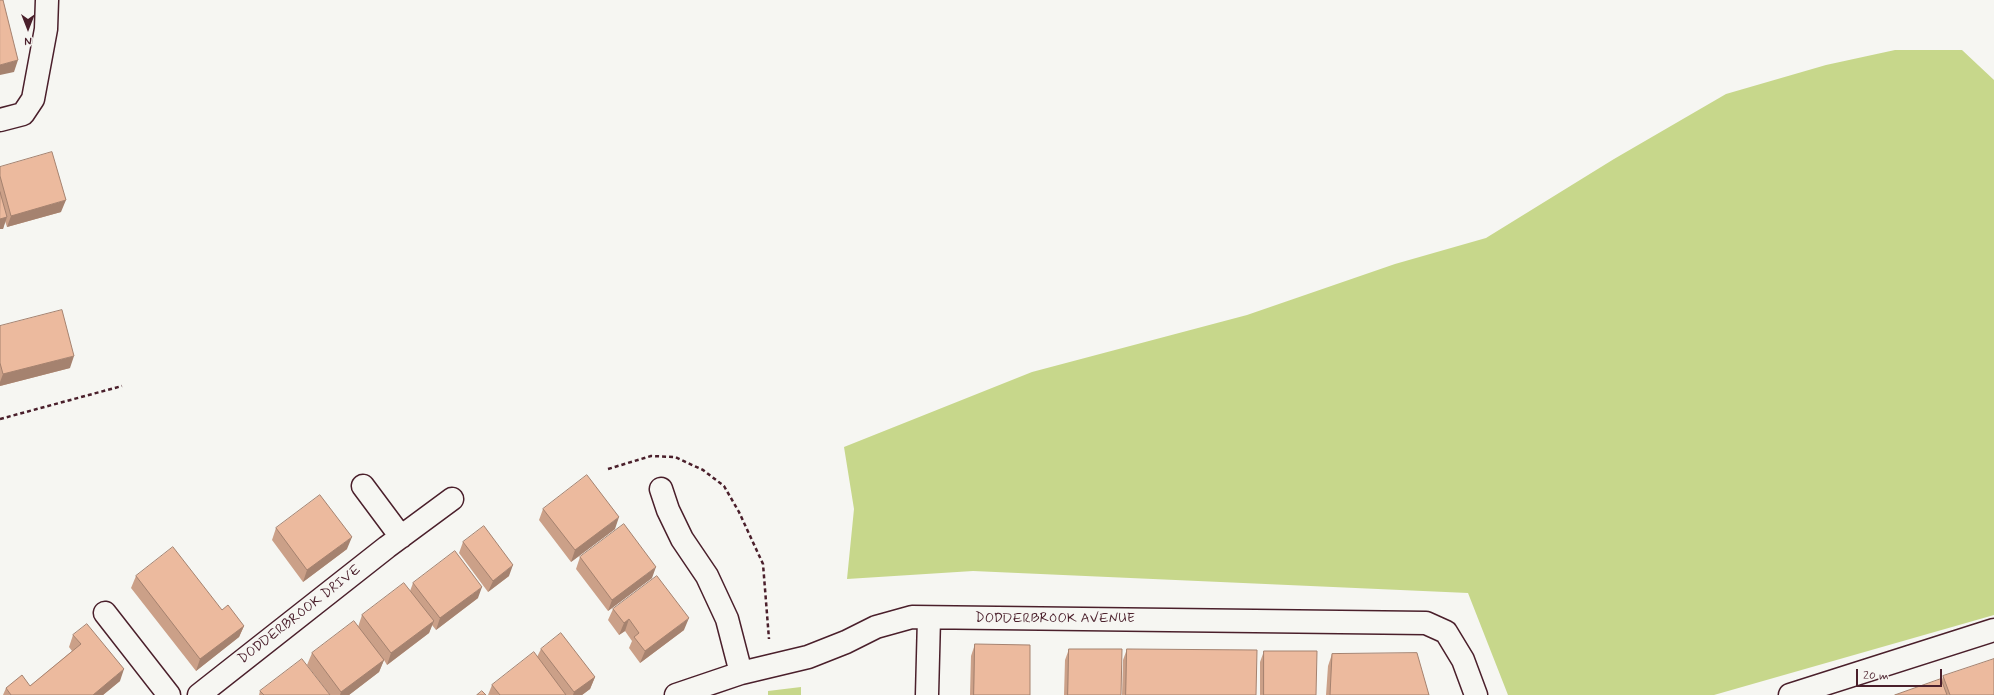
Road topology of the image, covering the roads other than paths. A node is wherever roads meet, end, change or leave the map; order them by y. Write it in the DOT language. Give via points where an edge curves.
graph roads {
  1 [pos="47,0"];
  2 [pos="0,120"];
  3 [pos="363,486"];
  4 [pos="661,489"];
  5 [pos="452,499"];
  6 [pos="401,536"];
  7 [pos="105,613"];
  8 [pos="929,618"];
  9 [pos="1994,630"];
  10 [pos="741,673"];
  11 [pos="169,695"];
  12 [pos="199,695"];
  13 [pos="676,695"];
  14 [pos="927,695"];
  15 [pos="1476,695"];
  16 [pos="1790,695"];
  1 -- 2 [label="street" via="46,29 33,99 23,114"];
  3 -- 6 [label="street"];
  4 -- 10 [label="street" via="682,539 706,576 727,618"];
  5 -- 6 [label="street, DODDERBROOK DRIVE"];
  6 -- 12 [label="street, DODDERBROOK DRIVE"];
  7 -- 11 [label="street"];
  8 -- 10 [label="street, DODDERBROOK AVENUE" via="912,617 876,627 808,657"];
  8 -- 14 [label="street"];
  8 -- 15 [label="street, DODDERBROOK AVENUE" via="1426,623 1446,632 1463,660"];
  9 -- 16 [label="street"];
  10 -- 13 [label="street, DODDERBROOK AVENUE"];
}
